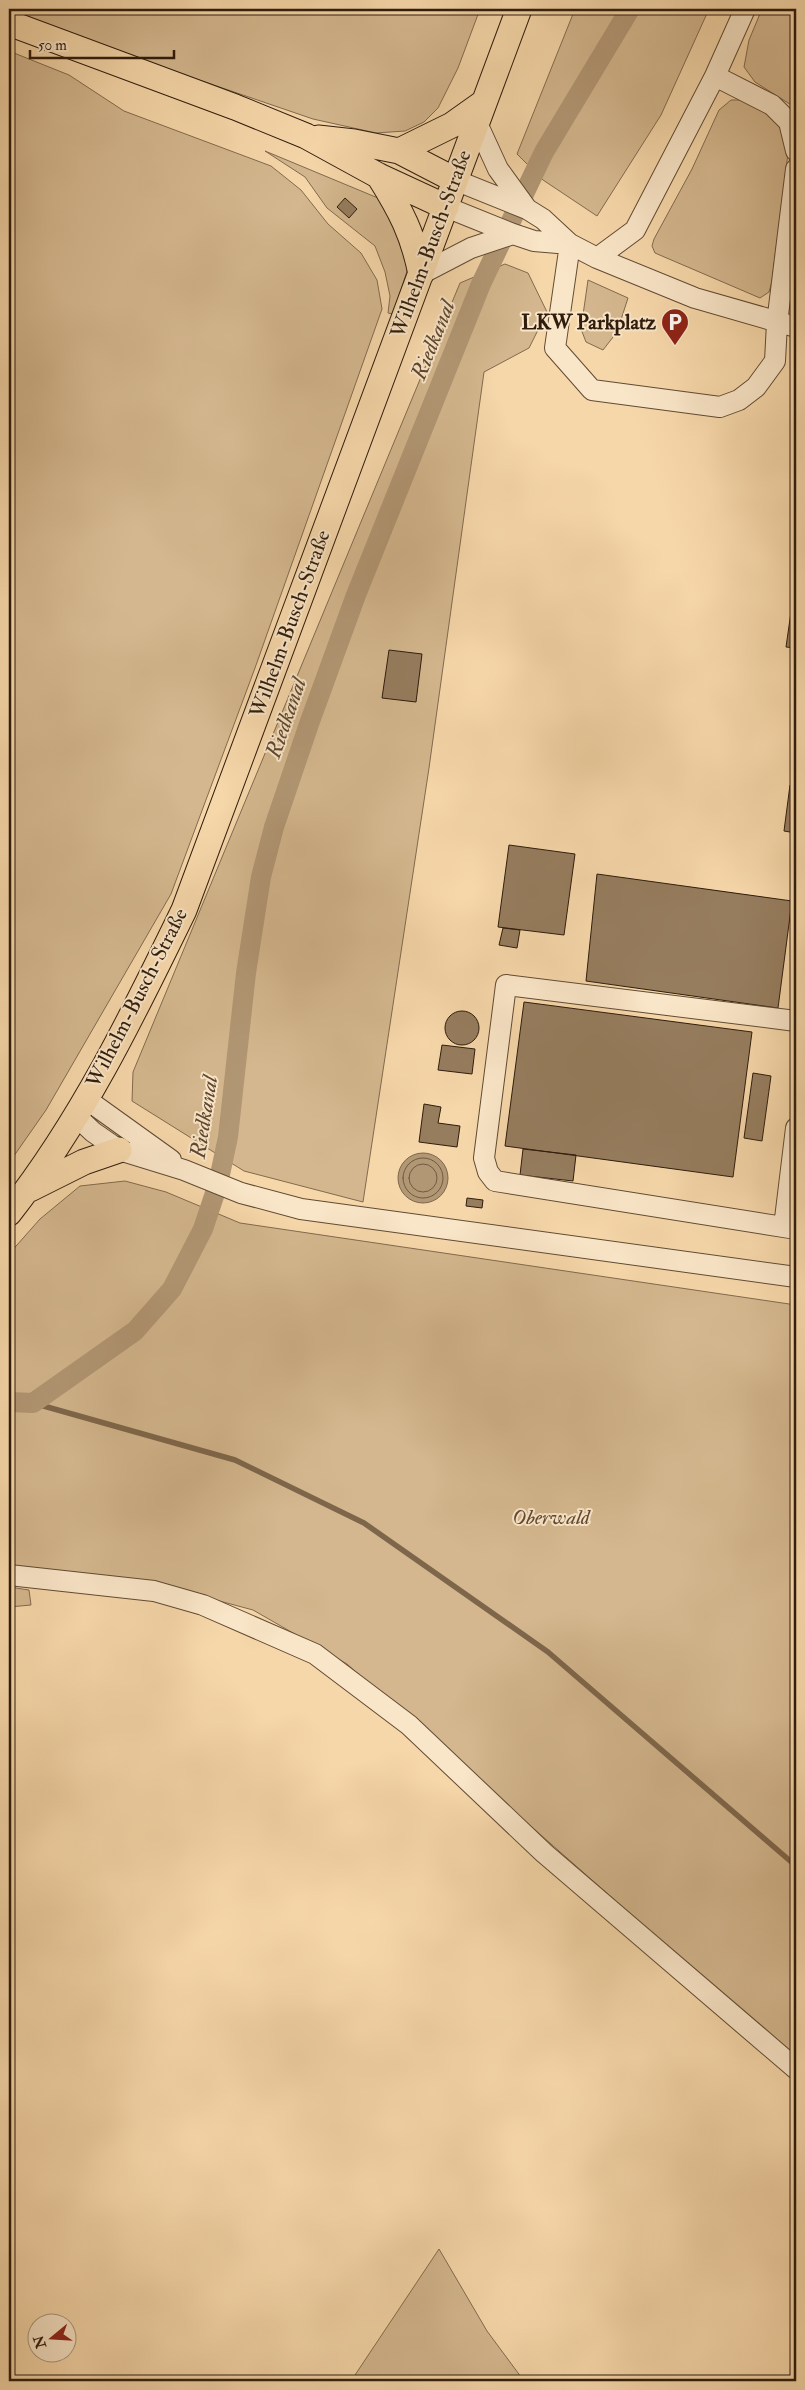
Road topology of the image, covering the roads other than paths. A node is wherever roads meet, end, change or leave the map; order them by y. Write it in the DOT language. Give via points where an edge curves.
graph roads {
  1 [pos="518,9"];
  2 [pos="745,9"];
  3 [pos="9,23"];
  4 [pos="715,76"];
  5 [pos="479,112"];
  6 [pos="306,136"];
  7 [pos="399,151"];
  8 [pos="796,152"];
  9 [pos="796,169"];
  10 [pos="379,176"];
  11 [pos="455,180"];
  12 [pos="510,195"];
  13 [pos="446,207"];
  14 [pos="500,235"];
  15 [pos="570,244"];
  16 [pos="597,258"];
  17 [pos="421,274"];
  18 [pos="787,325"];
  19 [pos="796,1021"];
  20 [pos="81,1107"];
  21 [pos="796,1128"];
  22 [pos="119,1150"];
  23 [pos="184,1170"];
  24 [pos="27,1190"];
  25 [pos="9,1213"];
  26 [pos="790,1228"];
  27 [pos="796,1277"];
  28 [pos="9,1575"];
  29 [pos="796,2069"];
  1 -- 5 [label="main road, Wilhelm-Busch-Straße"];
  2 -- 4 [label="street"];
  3 -- 6 [label="main road"];
  4 -- 8 [label="street" via="772,105 789,122"];
  4 -- 16 [label="street" via="635,230"];
  5 -- 7 [label="main road"];
  5 -- 11 [label="main road, Wilhelm-Busch-Straße"];
  5 -- 12 [label="street" via="492,157"];
  6 -- 7 [label="main road"];
  6 -- 10 [label="main road"];
  7 -- 11 [label="main road"];
  9 -- 18 [label="street"];
  10 -- 13 [label="main road"];
  10 -- 17 [label="main road" via="407,224"];
  11 -- 12 [label="street"];
  11 -- 13 [label="main road, Wilhelm-Busch-Straße"];
  12 -- 15 [label="street"];
  13 -- 14 [label="street"];
  13 -- 17 [label="main road, Wilhelm-Busch-Straße"];
  14 -- 15 [label="street"];
  14 -- 17 [label="street"];
  15 -- 16 [label="street"];
  15 -- 18 [label="street" via="555,348 592,390 720,406 739,400 756,387 775,361"];
  16 -- 18 [label="street" via="695,298"];
  17 -- 20 [label="main road, Wilhelm-Busch-Straße" via="184,910 137,1006"];
  19 -- 26 [label="street" via="506,985 484,1158 495,1182"];
  20 -- 22 [label="street" via="93,1132"];
  20 -- 23 [label="street"];
  20 -- 24 [label="main road, Wilhelm-Busch-Straße"];
  21 -- 26 [label="street"];
  22 -- 23 [label="street"];
  22 -- 24 [label="main road" via="84,1162"];
  23 -- 27 [label="street" via="241,1193 310,1210"];
  24 -- 25 [label="main road, Wilhelm-Busch-Straße"];
  28 -- 29 [label="street" via="154,1591 203,1605 316,1654 409,1725 544,1853"];
}
